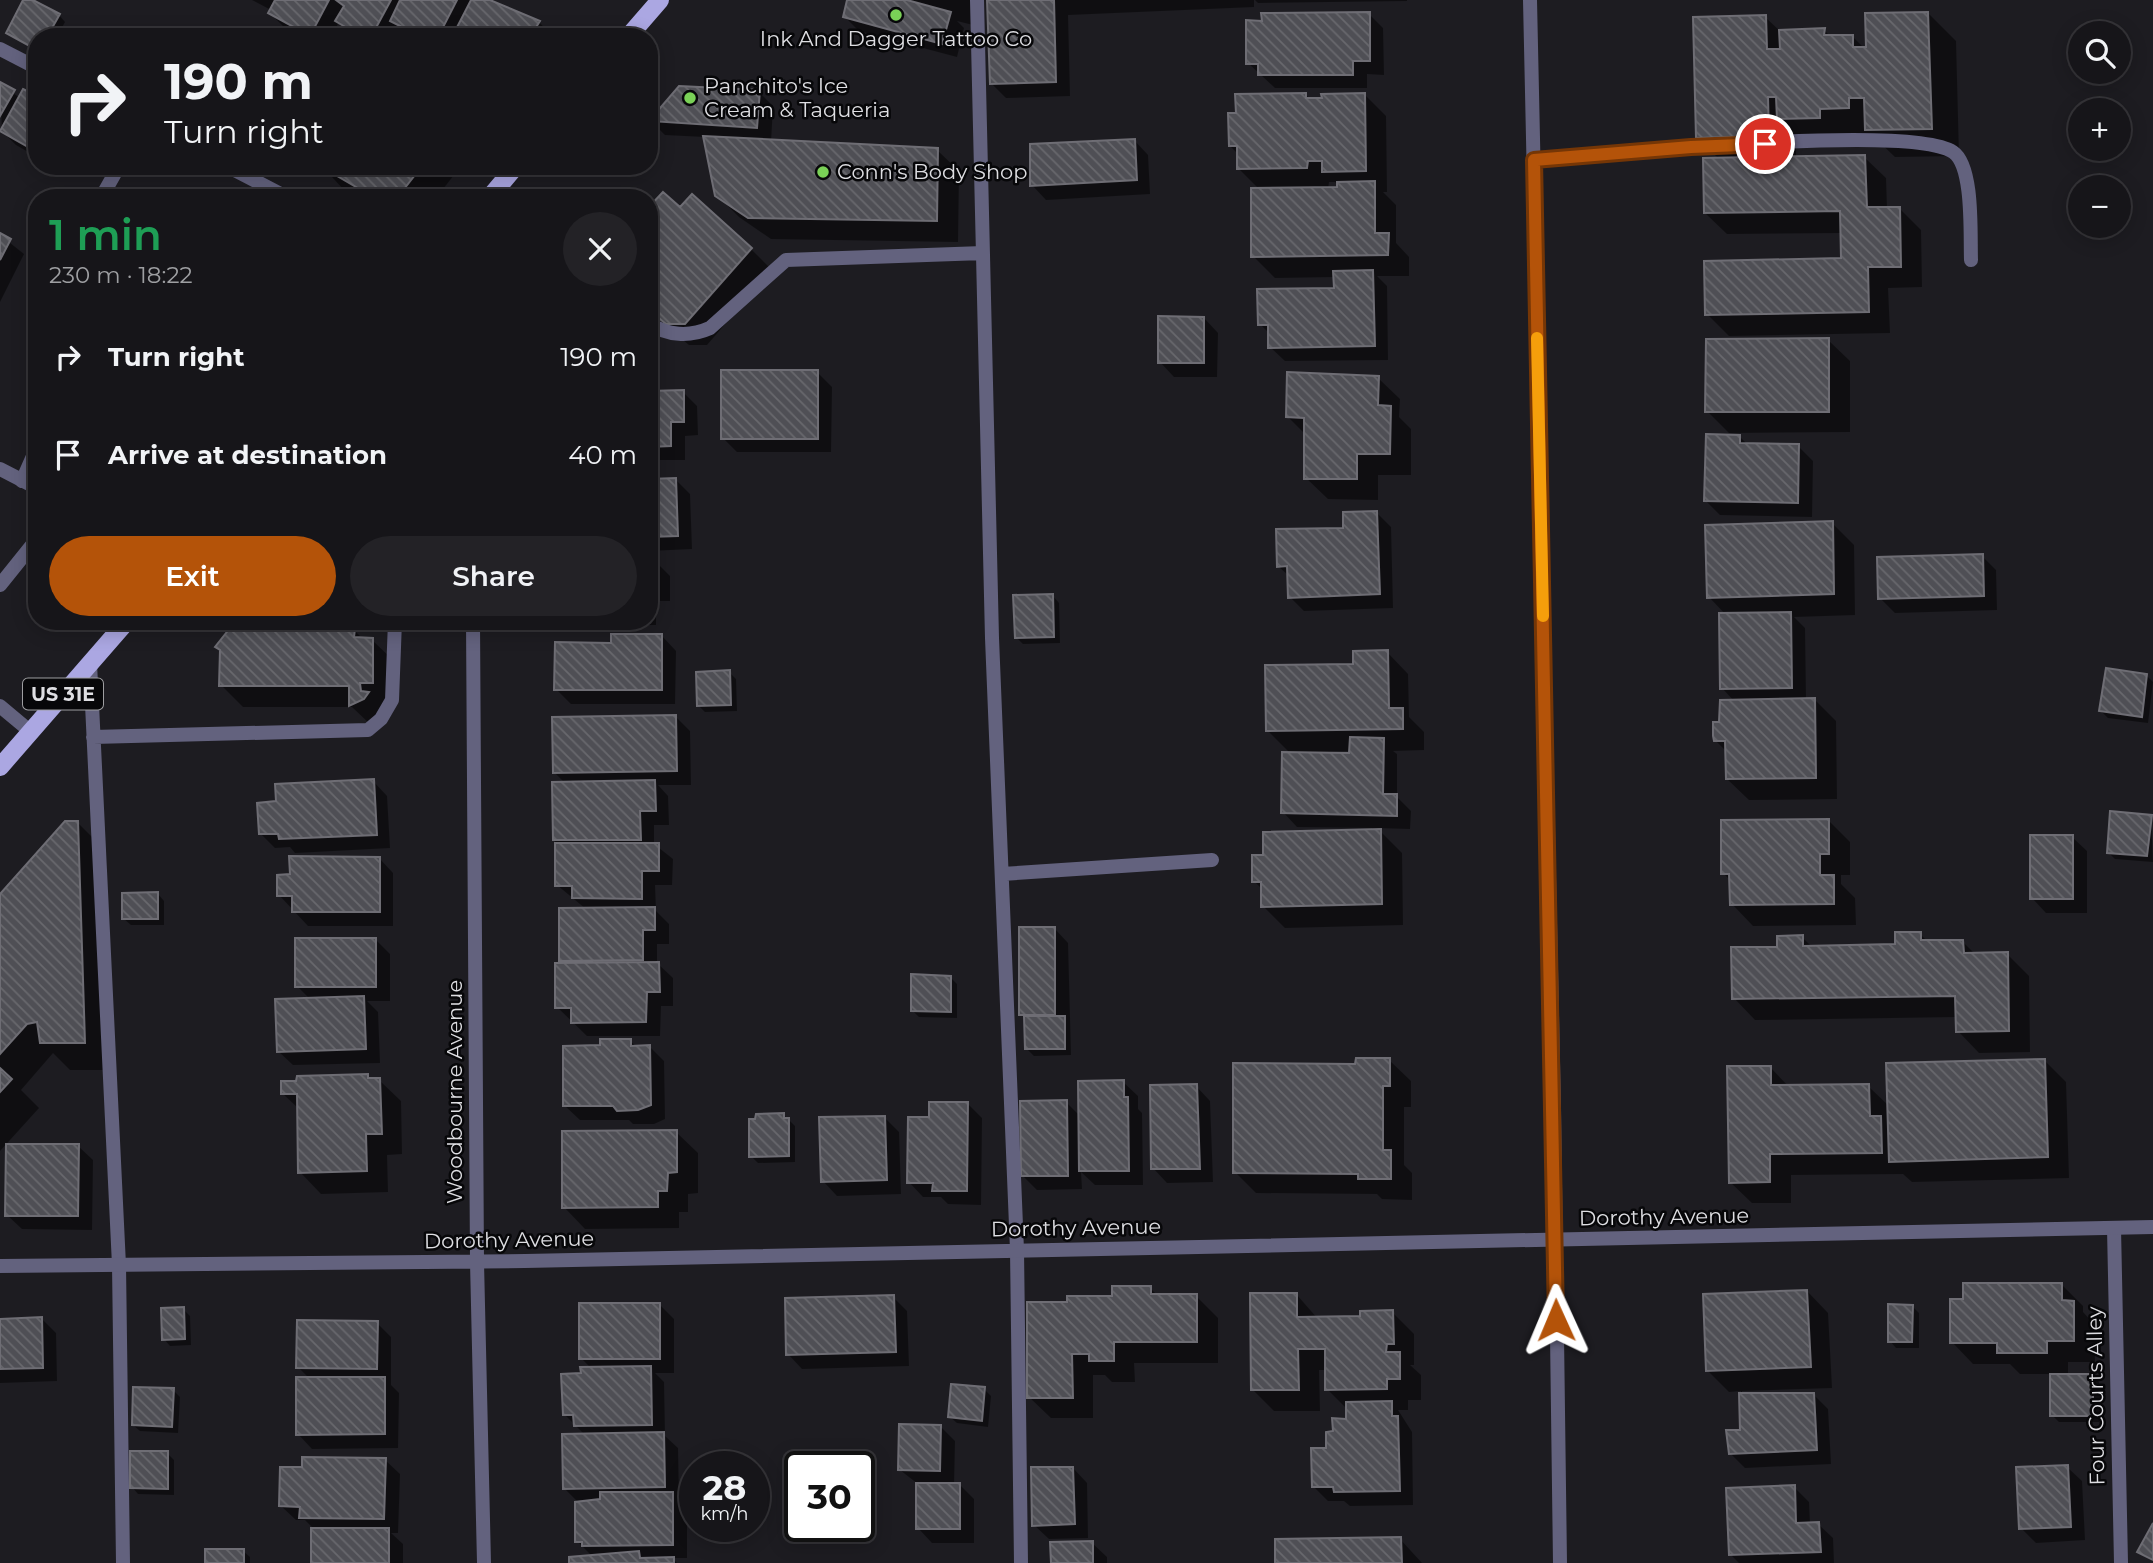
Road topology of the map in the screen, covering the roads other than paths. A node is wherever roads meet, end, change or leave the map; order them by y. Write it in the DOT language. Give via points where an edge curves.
graph roads {
  1 [pos="660,0"];
  2 [pos="977,0"];
  3 [pos="1530,0"];
  4 [pos="636,28"];
  5 [pos="0,49"];
  6 [pos="28,63"];
  7 [pos="1534,160"];
  8 [pos="244,175"];
  9 [pos="508,175"];
  10 [pos="271,189"];
  11 [pos="497,189"];
  12 [pos="983,253"];
  13 [pos="1971,260"];
  14 [pos="658,330"];
  15 [pos="28,467"];
  16 [pos="0,469"];
  17 [pos="22,481"];
  18 [pos="28,484"];
  19 [pos="28,551"];
  20 [pos="0,585"];
  21 [pos="119,630"];
  22 [pos="395,630"];
  23 [pos="473,630"];
  24 [pos="90,663"];
  25 [pos="0,706"];
  26 [pos="31,732"];
  27 [pos="93,737"];
  28 [pos="0,767"];
  29 [pos="1212,860"];
  30 [pos="1002,874"];
  31 [pos="2153,1227"];
  32 [pos="2114,1228"];
  33 [pos="1555,1240"];
  34 [pos="1017,1250"];
  35 [pos="477,1262"];
  36 [pos="119,1265"];
  37 [pos="0,1266"];
  38 [pos="123,1563"];
  39 [pos="484,1563"];
  40 [pos="1021,1563"];
  41 [pos="1560,1563"];
  42 [pos="2121,1563"];
  1 -- 4 [label="main road"];
  2 -- 12 [label="street"];
  3 -- 7 [label="street"];
  5 -- 6 [label="street"];
  7 -- 13 [label="street" via="1691,147 1864,141 1934,144 1955,153 1966,172"];
  7 -- 33 [label="street"];
  8 -- 10 [label="street"];
  9 -- 11 [label="main road"];
  12 -- 14 [label="street" via="786,260 710,328 698,333"];
  12 -- 30 [label="street"];
  15 -- 17 [label="street"];
  16 -- 17 [label="street"];
  17 -- 18 [label="street"];
  19 -- 20 [label="street"];
  21 -- 24 [label="main road, US 31E"];
  22 -- 27 [label="street" via="392,700 368,730"];
  23 -- 35 [label="street, Woodbourne Avenue"];
  24 -- 26 [label="main road, US 31E"];
  24 -- 27 [label="street"];
  25 -- 26 [label="street"];
  26 -- 28 [label="main road, US 31E"];
  27 -- 36 [label="street"];
  29 -- 30 [label="street"];
  30 -- 34 [label="street"];
  31 -- 32 [label="street, Dorothy Avenue"];
  32 -- 33 [label="street, Dorothy Avenue"];
  32 -- 42 [label="street, Four Courts Alley"];
  33 -- 34 [label="street, Dorothy Avenue"];
  33 -- 41 [label="street"];
  34 -- 35 [label="street, Dorothy Avenue"];
  34 -- 40 [label="street"];
  35 -- 36 [label="street, Dorothy Avenue"];
  35 -- 39 [label="street, Woodbourne Avenue"];
  36 -- 37 [label="street, Dorothy Avenue"];
  36 -- 38 [label="street"];
}
